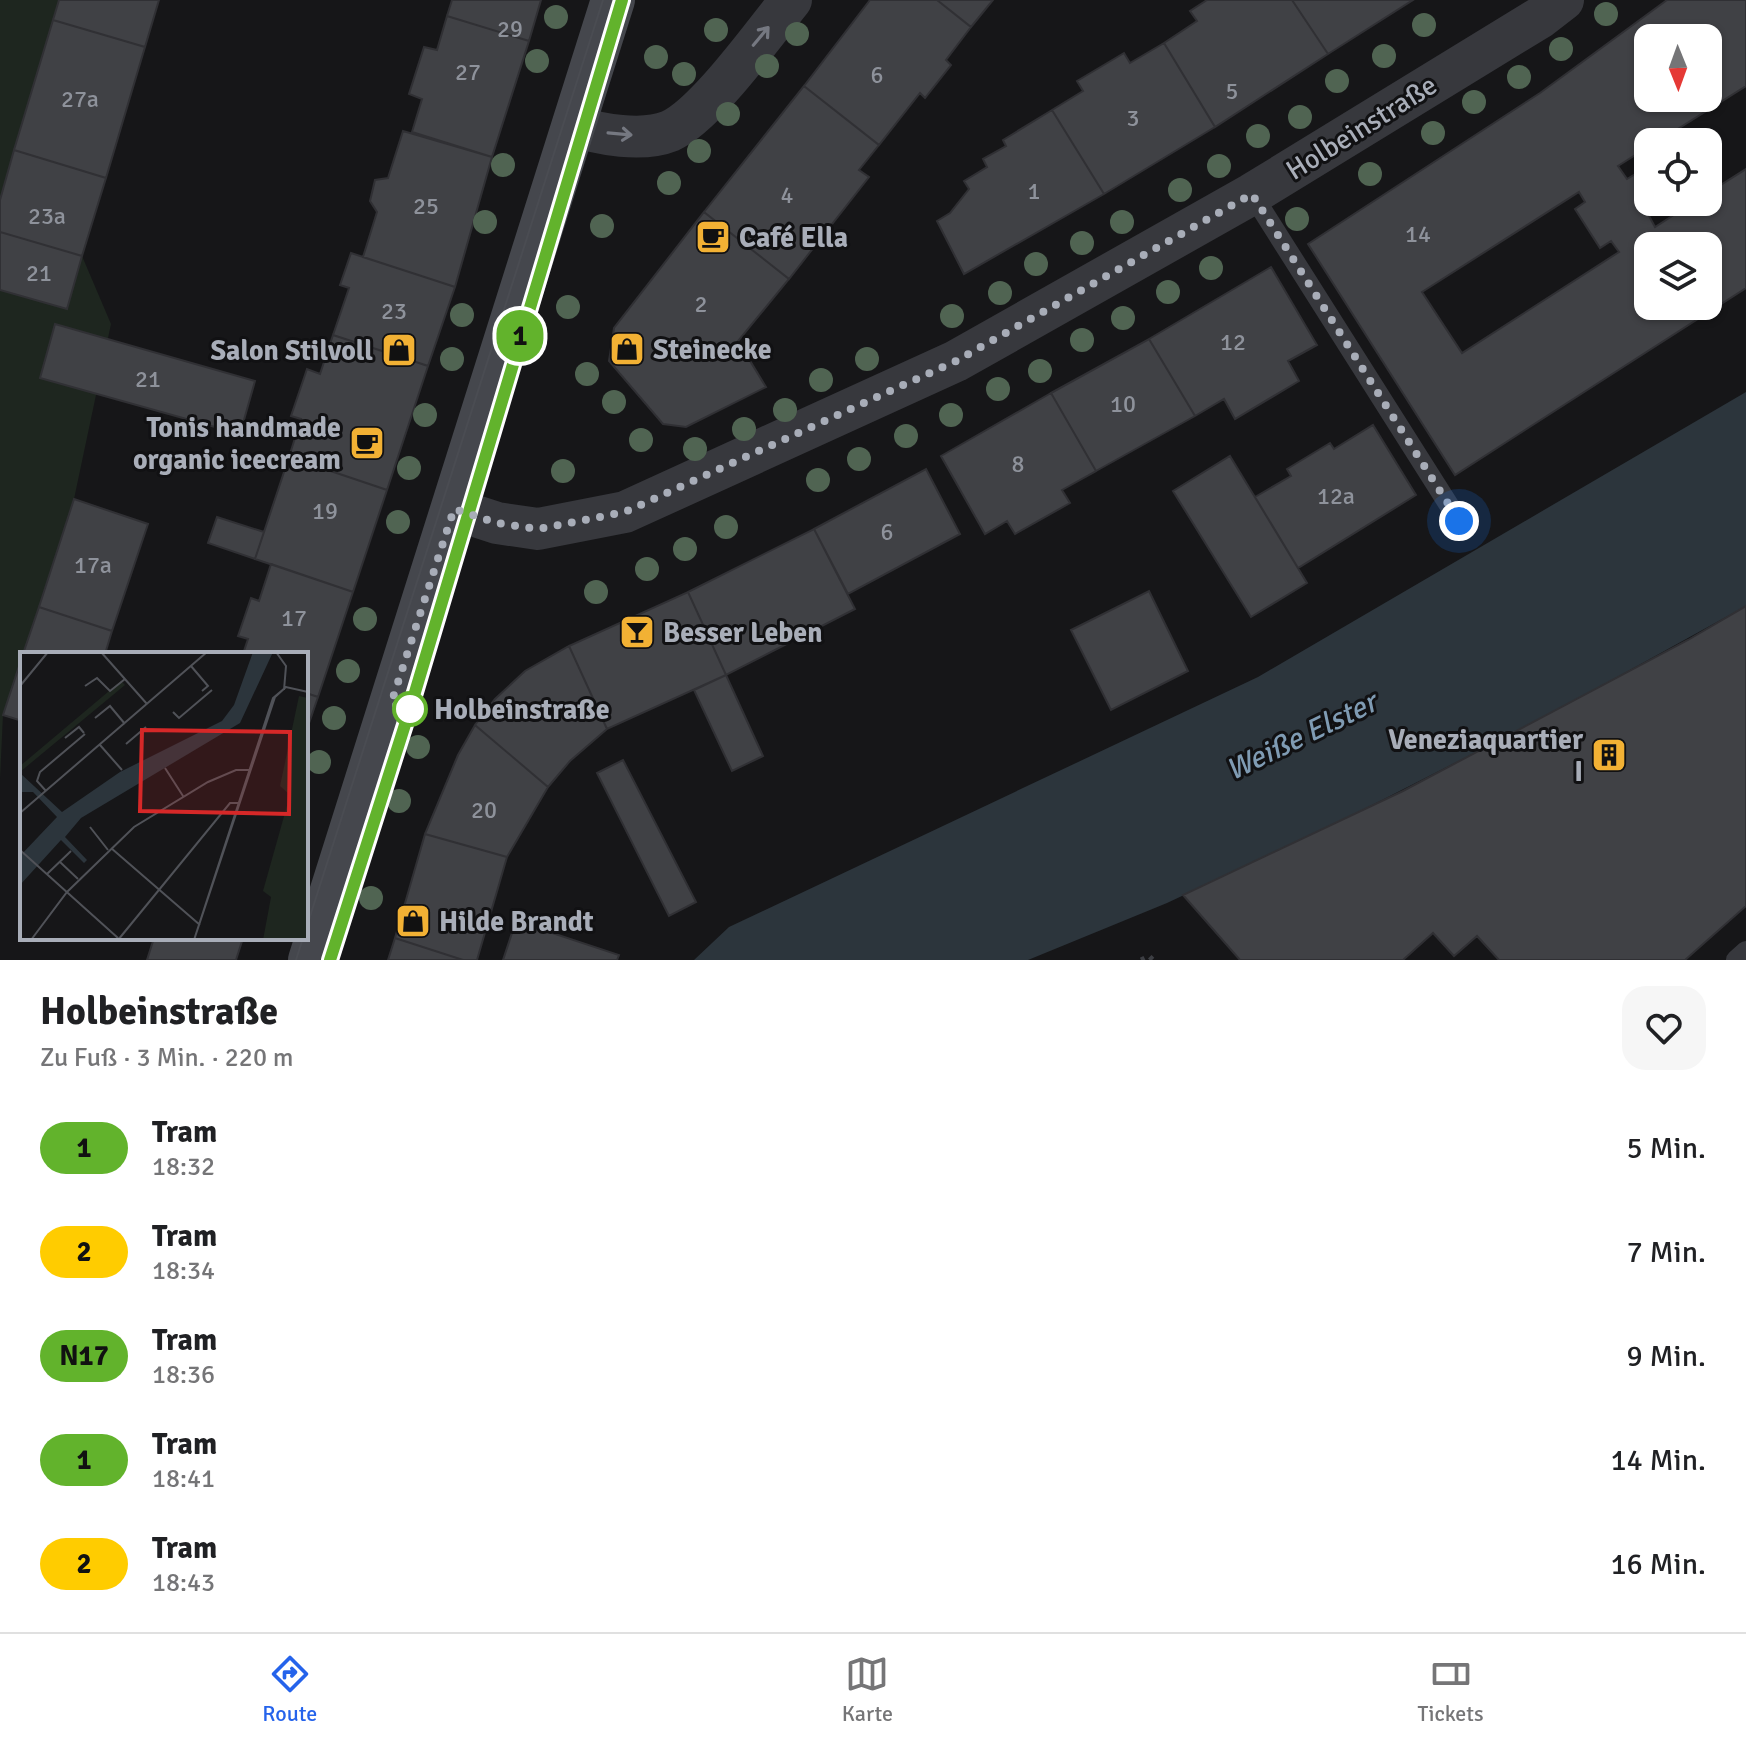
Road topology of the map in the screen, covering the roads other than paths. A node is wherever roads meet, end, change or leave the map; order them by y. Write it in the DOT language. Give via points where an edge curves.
graph roads {
  1 [pos="613,0"];
  2 [pos="791,0"];
  3 [pos="1563,0"];
  4 [pos="573,125"];
  5 [pos="1252,194"];
  6 [pos="454,509"];
  7 [pos="1459,521"];
  8 [pos="1746,951"];
  9 [pos="310,960"];
  10 [pos="1736,960"];
  1 -- 4 [label="main road"];
  4 -- 2 [label="street, one-way" via="644,136 669,131 695,115"];
  3 -- 5 [label="street, Holbeinstraße"];
  4 -- 6 [label="main road"];
  5 -- 6 [label="street, Holbeinstraße" via="956,361 625,512 538,529"];
  5 -- 7 [label="lane"];
  6 -- 9 [label="main road"];
  8 -- 10 [label="lane"];
}
